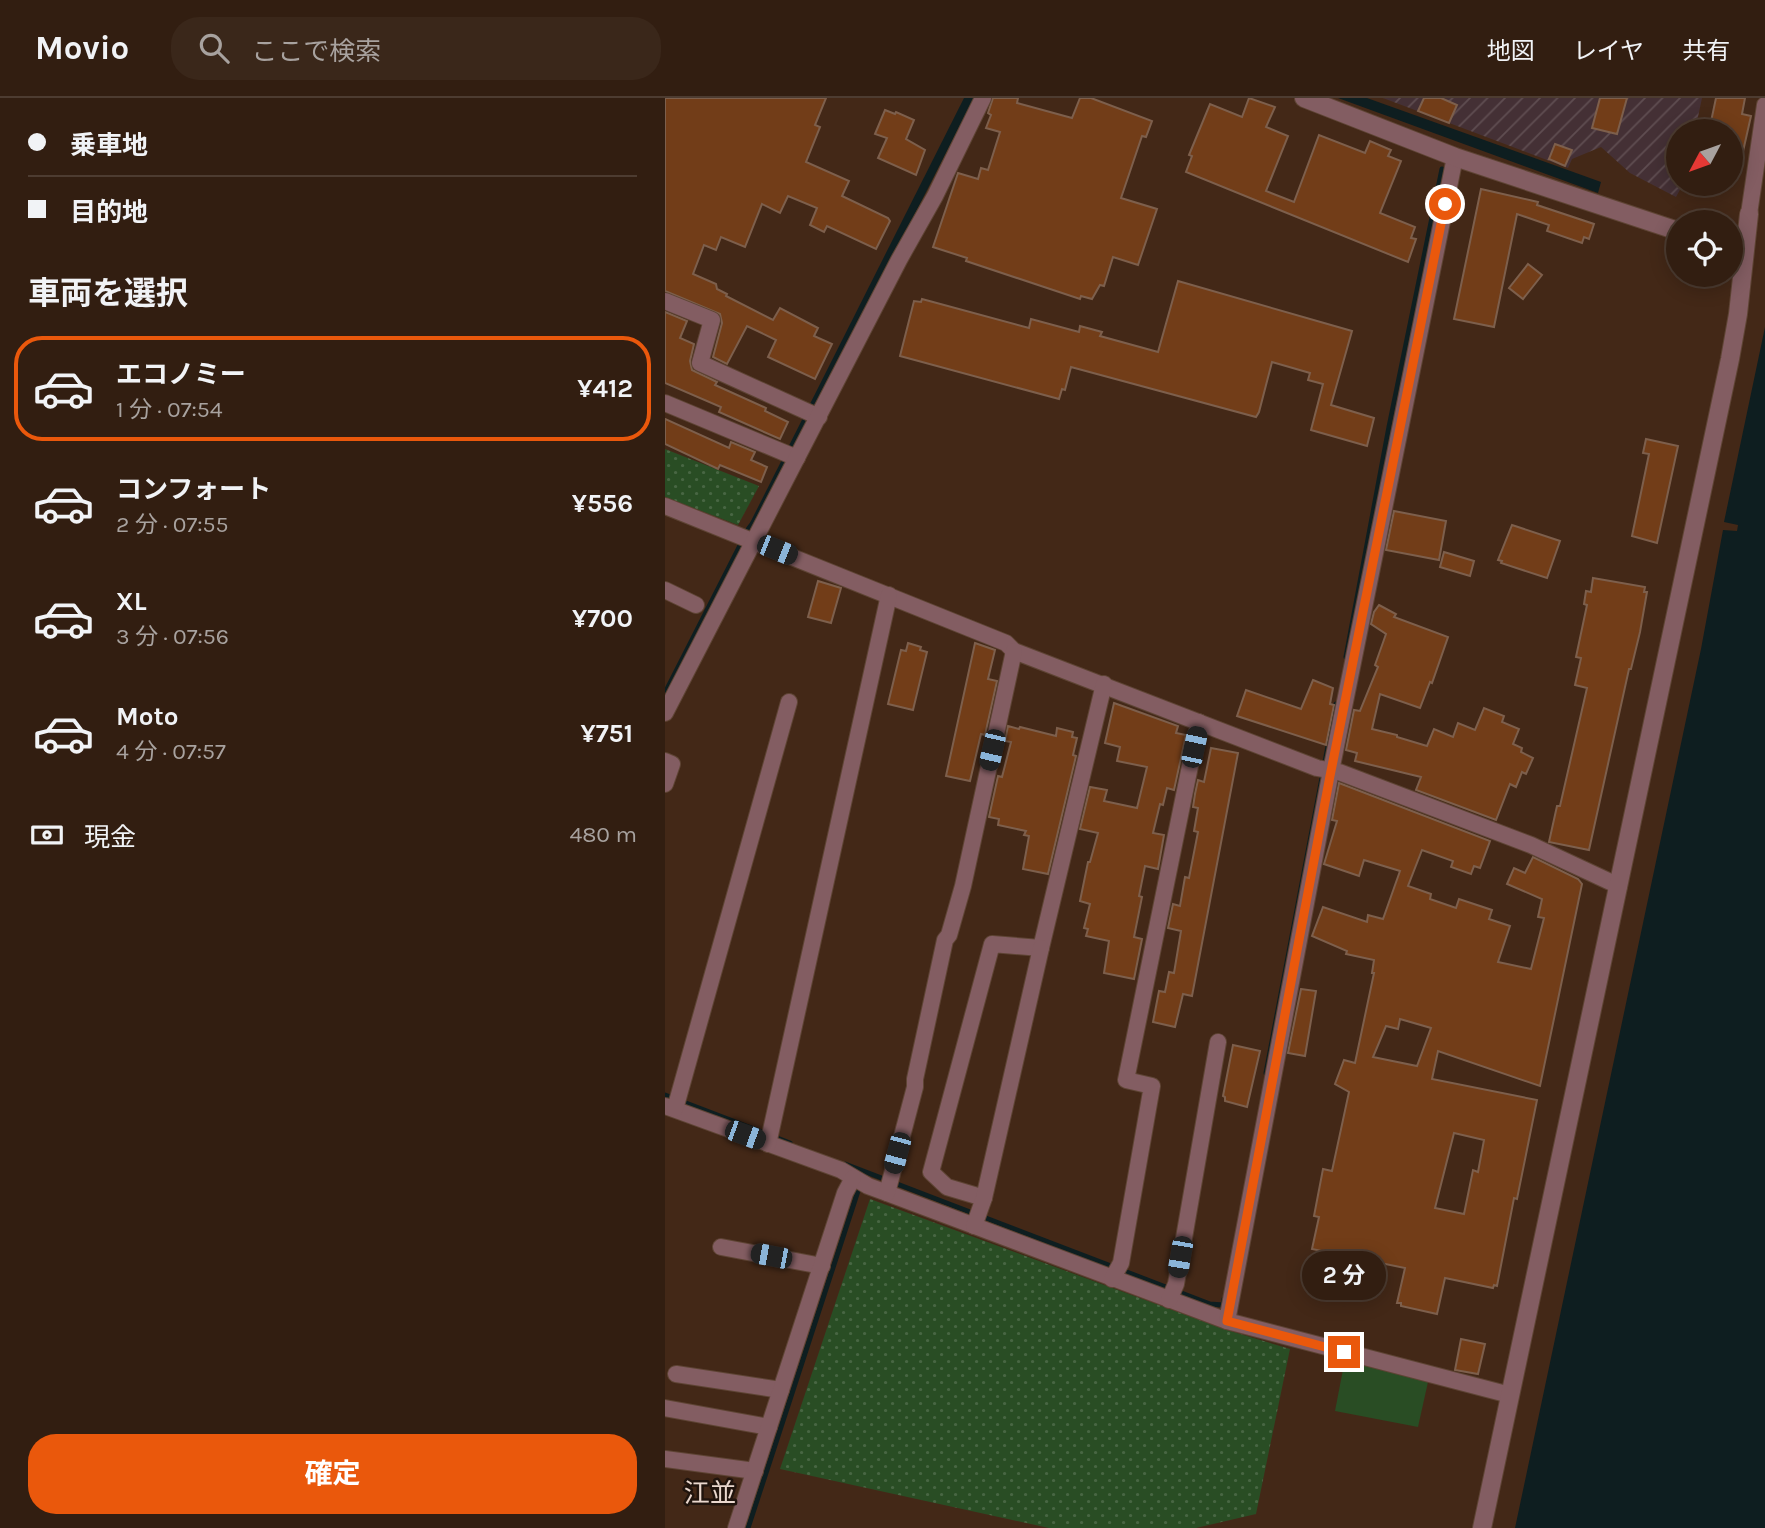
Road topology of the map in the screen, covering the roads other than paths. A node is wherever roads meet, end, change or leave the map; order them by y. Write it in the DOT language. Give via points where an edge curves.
graph roads {
  1 [pos="982,98"];
  2 [pos="1304,98"];
  3 [pos="1765,105"];
  4 [pos="1455,156"];
  5 [pos="1749,214"];
  6 [pos="1666,227"];
  7 [pos="1743,240"];
  8 [pos="1736,287"];
  9 [pos="665,301"];
  10 [pos="665,403"];
  11 [pos="813,414"];
  12 [pos="791,456"];
  13 [pos="665,506"];
  14 [pos="748,539"];
  15 [pos="665,590"];
  16 [pos="888,595"];
  17 [pos="696,605"];
  18 [pos="1014,651"];
  19 [pos="1104,684"];
  20 [pos="789,702"];
  21 [pos="665,713"];
  22 [pos="1199,722"];
  23 [pos="665,761"];
  24 [pos="1325,769"];
  25 [pos="665,784"];
  26 [pos="1619,886"];
  27 [pos="1041,948"];
  28 [pos="1218,1042"];
  29 [pos="673,1104"];
  30 [pos="769,1138"];
  31 [pos="853,1178"];
  32 [pos="889,1186"];
  33 [pos="941,1200"];
  34 [pos="978,1214"];
  35 [pos="721,1247"];
  36 [pos="822,1266"];
  37 [pos="1116,1272"];
  38 [pos="1172,1293"];
  39 [pos="1227,1321"];
  40 [pos="676,1374"];
  41 [pos="781,1390"];
  42 [pos="1510,1395"];
  43 [pos="665,1408"];
  44 [pos="769,1427"];
  45 [pos="665,1459"];
  46 [pos="755,1471"];
  47 [pos="736,1528"];
  48 [pos="1482,1528"];
  1 -- 11 [label="street" via="935,196"];
  2 -- 4 [label="street"];
  3 -- 5 [label="street"];
  4 -- 6 [label="street"];
  4 -- 24 [label="street"];
  5 -- 7 [label="street"];
  8 -- 26 [label="street" via="1730,359"];
  9 -- 11 [label="street" via="712,320 700,363"];
  10 -- 12 [label="street"];
  11 -- 12 [label="street"];
  12 -- 14 [label="street"];
  13 -- 14 [label="street"];
  14 -- 16 [label="street"];
  14 -- 21 [label="street"];
  15 -- 17 [label="street"];
  16 -- 18 [label="street" via="1006,643"];
  16 -- 30 [label="street"];
  18 -- 19 [label="street"];
  18 -- 32 [label="street" via="963,886 945,940"];
  19 -- 22 [label="street"];
  19 -- 27 [label="street"];
  20 -- 29 [label="street"];
  22 -- 24 [label="street"];
  22 -- 37 [label="street" via="1126,1080 1152,1086"];
  23 -- 25 [label="street" via="672,764"];
  24 -- 26 [label="street" via="1531,845"];
  24 -- 39 [label="street"];
  26 -- 42 [label="street"];
  27 -- 33 [label="street" via="992,944 931,1172"];
  27 -- 34 [label="street"];
  28 -- 38 [label="street"];
  29 -- 30 [label="street"];
  30 -- 31 [label="street"];
  31 -- 32 [label="street"];
  31 -- 36 [label="street"];
  32 -- 33 [label="street"];
  33 -- 34 [label="street"];
  33 -- 34 [label="street"];
  34 -- 37 [label="street"];
  35 -- 36 [label="street"];
  36 -- 41 [label="street"];
  37 -- 38 [label="street"];
  38 -- 39 [label="street"];
  39 -- 42 [label="street"];
  40 -- 41 [label="street"];
  41 -- 44 [label="street"];
  42 -- 48 [label="street"];
  43 -- 44 [label="street"];
  44 -- 46 [label="street"];
  45 -- 46 [label="street"];
  46 -- 47 [label="street"];
}
